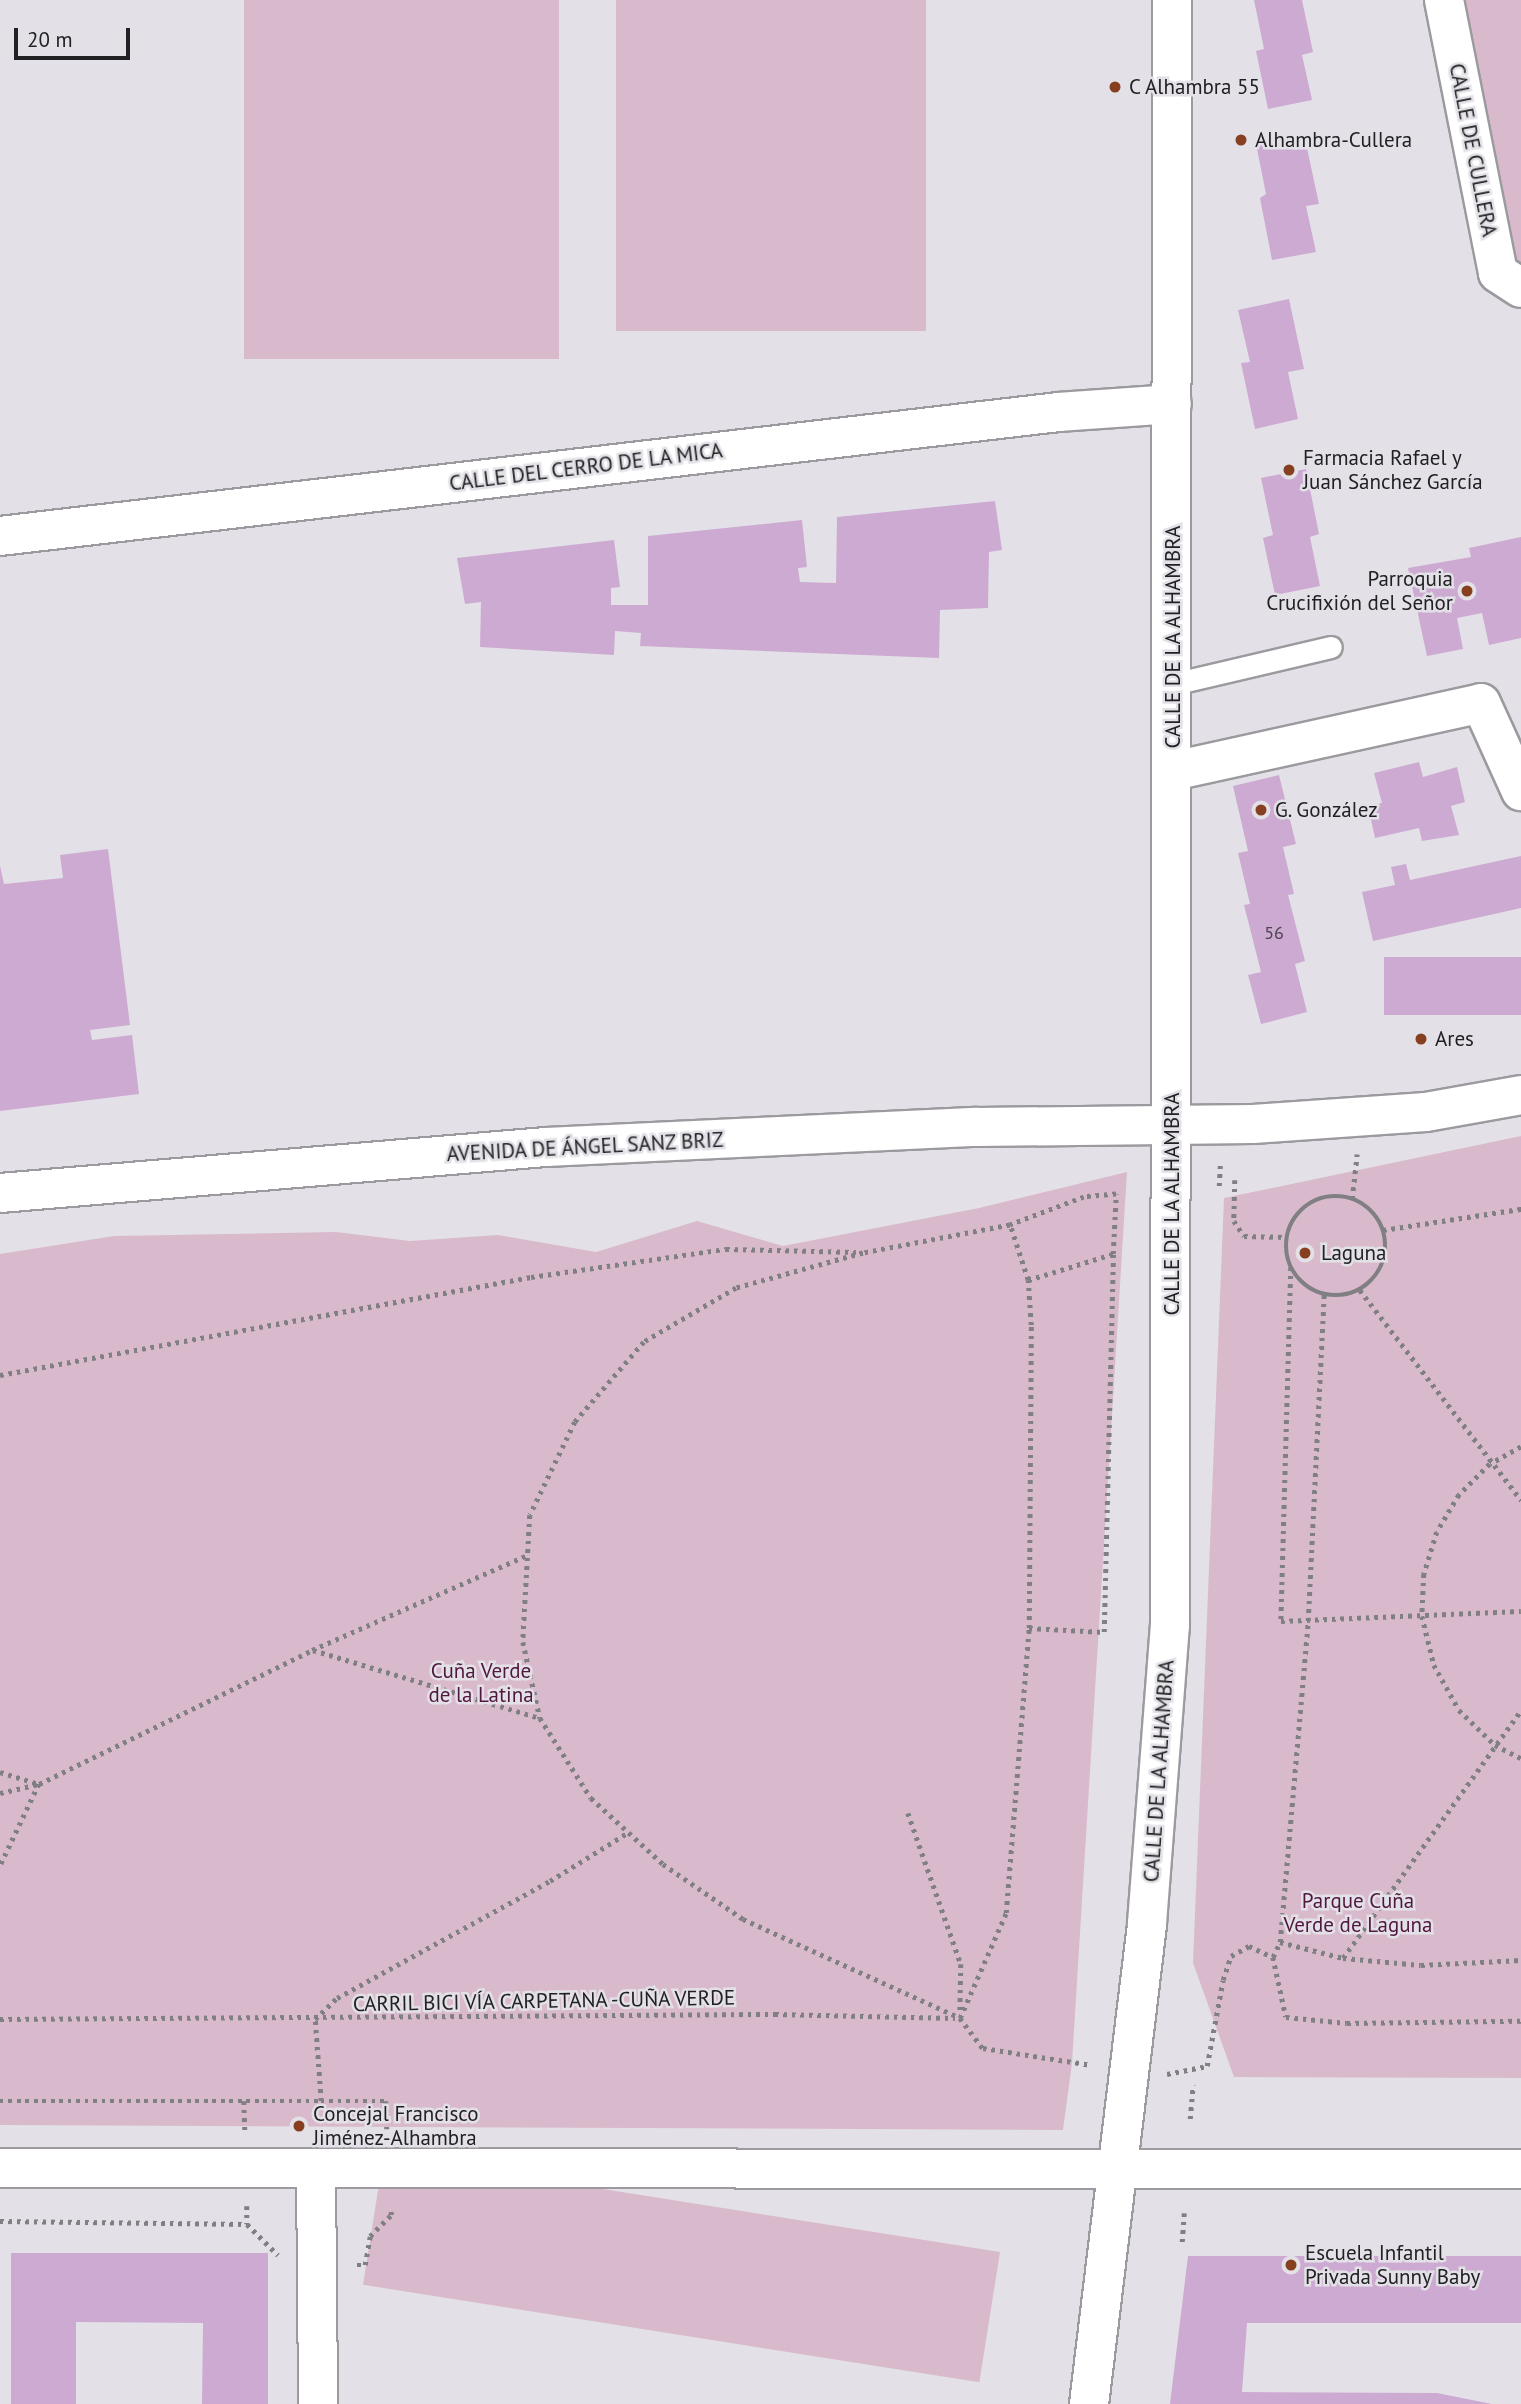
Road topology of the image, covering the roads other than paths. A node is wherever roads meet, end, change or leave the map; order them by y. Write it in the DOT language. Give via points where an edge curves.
graph roads {
  1 [pos="1172,0"];
  2 [pos="1444,0"];
  3 [pos="1521,288"];
  4 [pos="1172,404"];
  5 [pos="0,536"];
  6 [pos="1331,647"];
  7 [pos="1173,684"];
  8 [pos="1173,771"];
  9 [pos="1521,791"];
  10 [pos="1521,1095"];
  11 [pos="1172,1126"];
  12 [pos="0,1193"];
  13 [pos="0,2168"];
  14 [pos="316,2169"];
  15 [pos="1115,2169"];
  16 [pos="1521,2169"];
  17 [pos="318,2404"];
  18 [pos="1089,2404"];
  1 -- 4 [label="street, CALLE DE LA ALHAMBRA"];
  2 -- 3 [label="street, CALLE DE CULLERA" via="1498,273"];
  4 -- 5 [label="street, CALLE DEL CERRO DE LA MICA" via="1059,412"];
  4 -- 7 [label="street, CALLE DE LA ALHAMBRA"];
  6 -- 7 [label="lane"];
  7 -- 8 [label="street, CALLE DE LA ALHAMBRA"];
  8 -- 9 [label="street" via="1481,703"];
  8 -- 11 [label="street, CALLE DE LA ALHAMBRA"];
  10 -- 11 [label="street, AVENIDA DE ÁNGEL SANZ BRIZ" via="1426,1112"];
  11 -- 12 [label="street, AVENIDA DE ÁNGEL SANZ BRIZ" via="977,1127 546,1147"];
  11 -- 15 [label="street, CALLE DE LA ALHAMBRA" via="1170,1626 1147,1923"];
  13 -- 14 [label="street"];
  14 -- 15 [label="street"];
  14 -- 17 [label="street"];
  15 -- 16 [label="street"];
  15 -- 18 [label="street, CALLE DE LA ALHAMBRA"];
}
